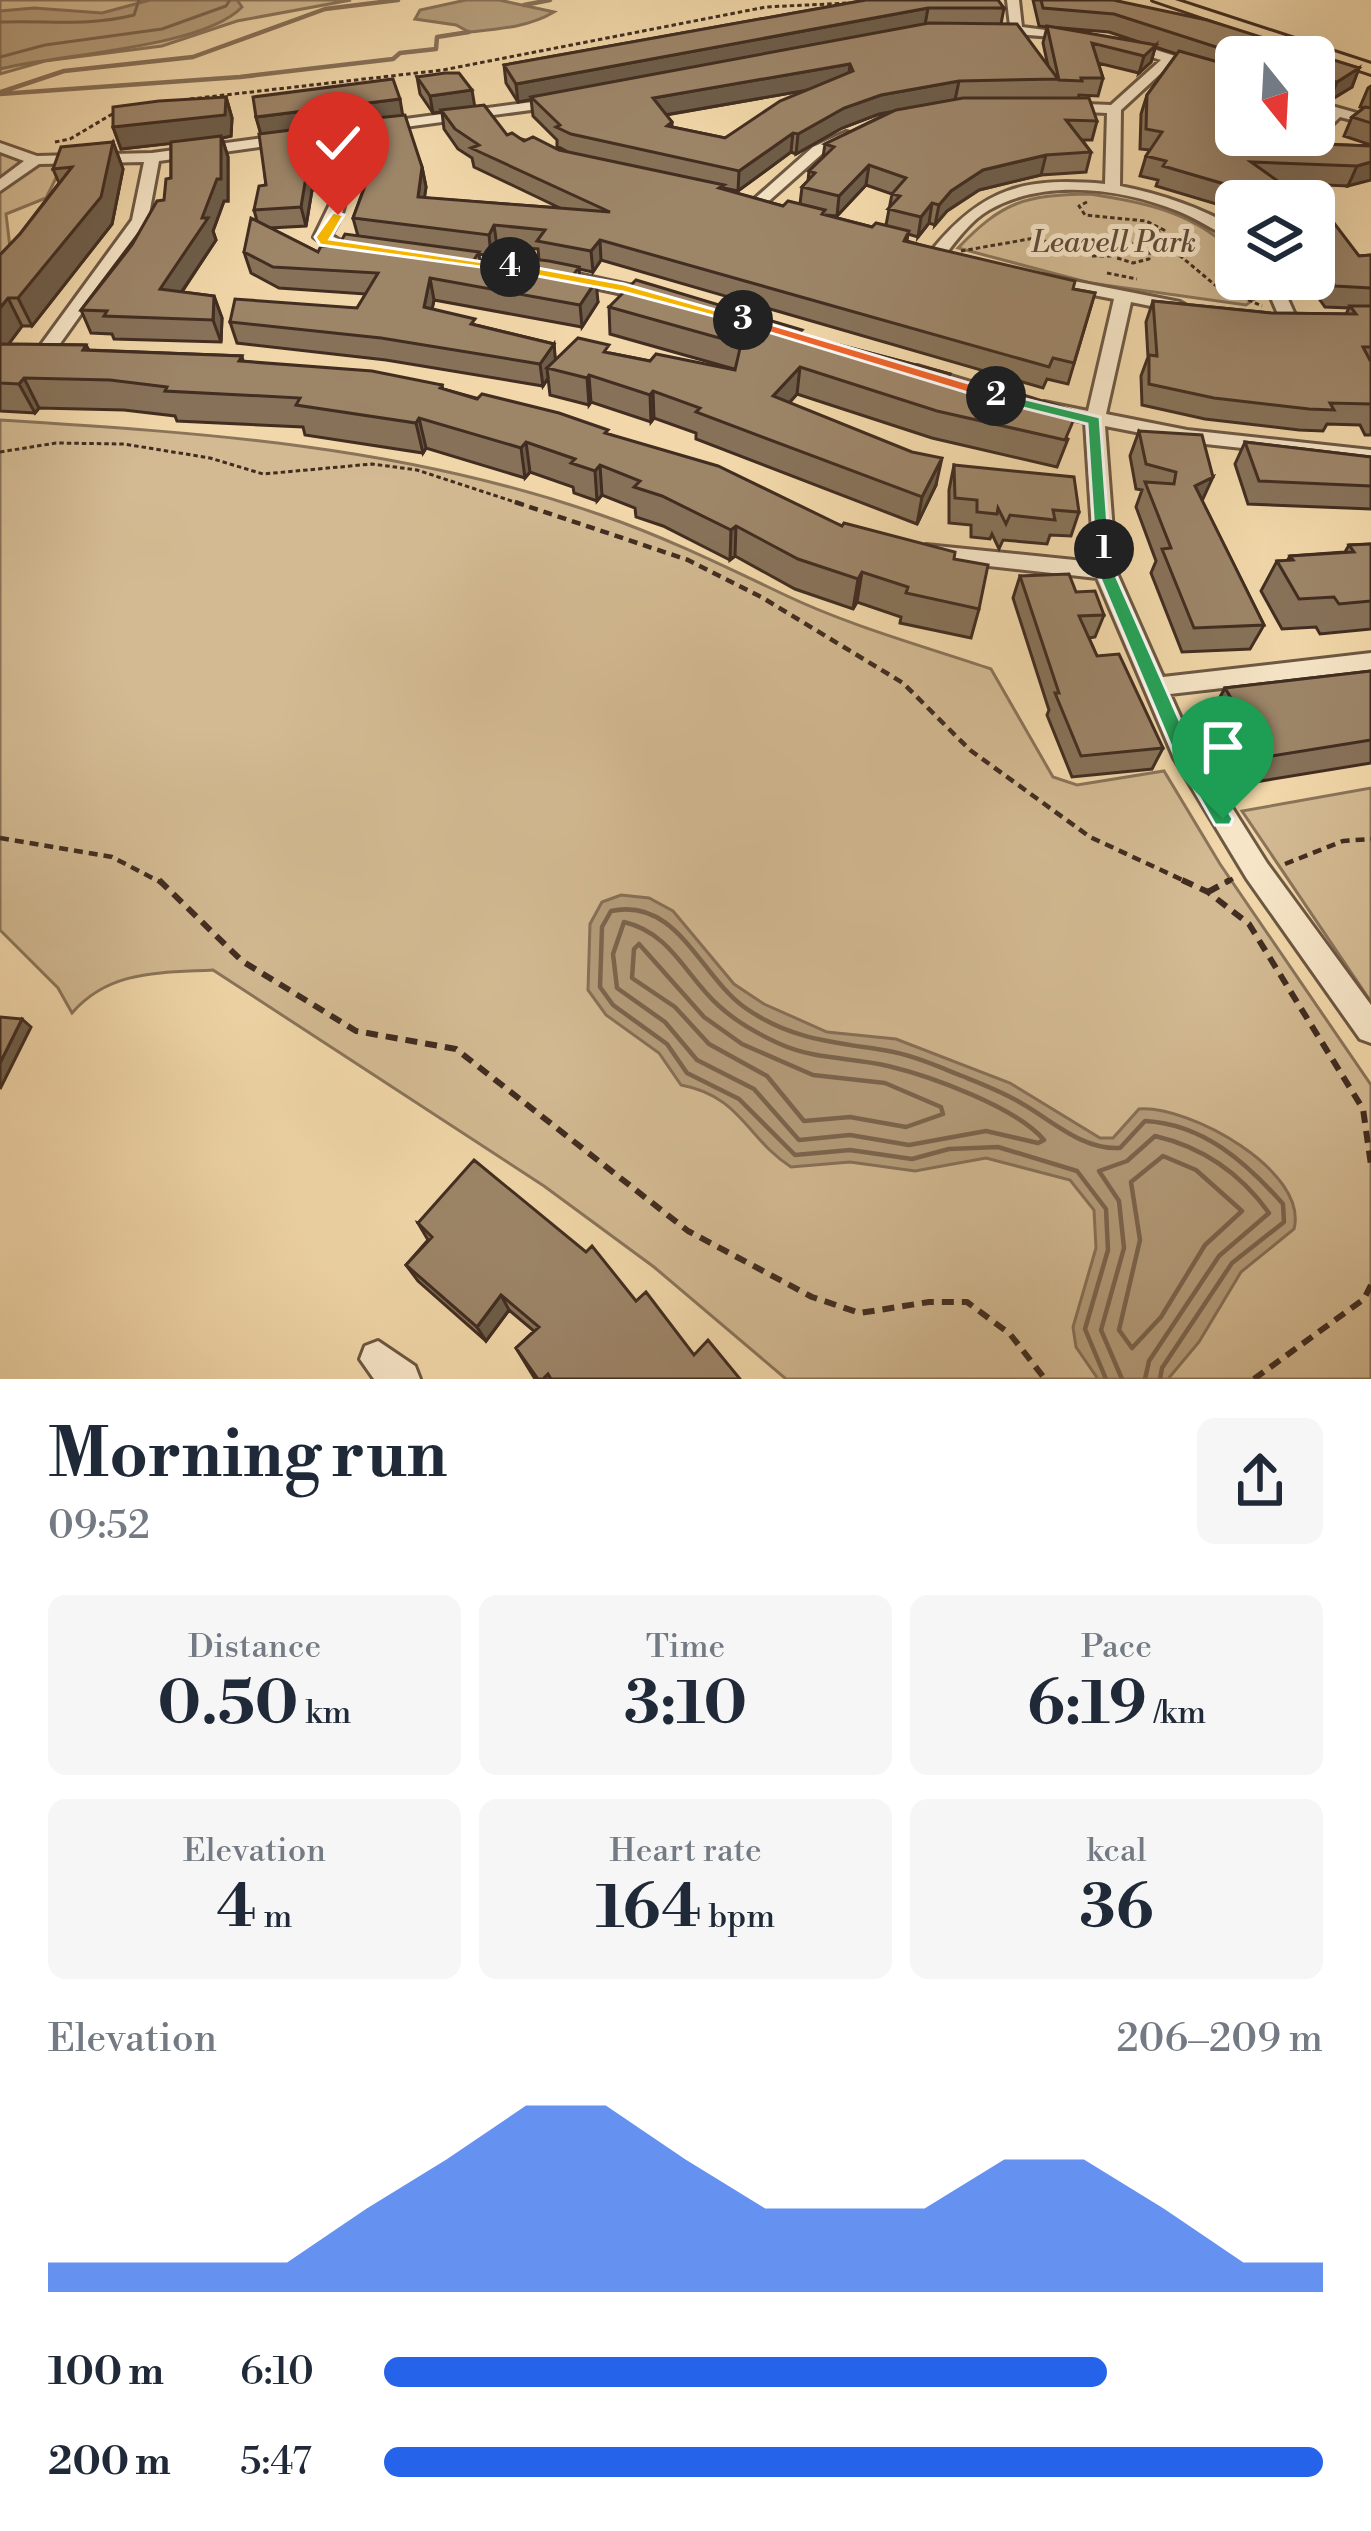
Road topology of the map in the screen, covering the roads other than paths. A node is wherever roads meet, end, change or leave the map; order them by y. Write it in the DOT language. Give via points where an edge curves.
graph roads {
  1 [pos="1013,0"];
  2 [pos="1160,0"];
  3 [pos="1197,0"];
  4 [pos="978,29"];
  5 [pos="1016,29"];
  6 [pos="1371,55"];
  7 [pos="1170,58"];
  8 [pos="1371,69"];
  9 [pos="1215,72"];
  10 [pos="594,96"];
  11 [pos="1034,105"];
  12 [pos="1114,109"];
  13 [pos="1337,112"];
  14 [pos="1371,122"];
  15 [pos="875,124"];
  16 [pos="339,135"];
  17 [pos="0,147"];
  18 [pos="152,157"];
  19 [pos="40,160"];
  20 [pos="0,186"];
  21 [pos="1112,188"];
  22 [pos="737,199"];
  23 [pos="758,204"];
  24 [pos="780,210"];
  25 [pos="1215,224"];
  26 [pos="915,247"];
  27 [pos="386,252"];
  28 [pos="938,253"];
  29 [pos="959,258"];
  30 [pos="552,273"];
  31 [pos="1022,274"];
  32 [pos="1124,286"];
  33 [pos="1279,300"];
  34 [pos="681,303"];
  35 [pos="1202,310"];
  36 [pos="1267,316"];
  37 [pos="1287,317"];
  38 [pos="1308,318"];
  39 [pos="84,357"];
  40 [pos="893,365"];
  41 [pos="1095,421"];
  42 [pos="1371,455"];
  43 [pos="897,544"];
  44 [pos="1106,571"];
  45 [pos="1371,662"];
  46 [pos="1155,687"];
  47 [pos="1371,1029"];
  1 -- 5 [label="street"];
  2 -- 8 [label="main road"];
  3 -- 6 [label="main road"];
  4 -- 5 [label="street"];
  5 -- 7 [label="street"];
  7 -- 9 [label="street"];
  7 -- 12 [label="street"];
  10 -- 16 [label="street" via="508,118"];
  11 -- 12 [label="street"];
  12 -- 21 [label="street"];
  13 -- 14 [label="street"];
  15 -- 23 [label="street" via="818,150"];
  16 -- 18 [label="street"];
  16 -- 27 [label="street" via="344,187 322,237"];
  17 -- 19 [label="street"];
  18 -- 19 [label="street"];
  18 -- 39 [label="street" via="140,220 49,346"];
  19 -- 20 [label="street"];
  21 -- 25 [label="street"];
  21 -- 28 [label="street" via="1001,198 966,220"];
  22 -- 23 [label="street"];
  23 -- 24 [label="street"];
  26 -- 28 [label="street"];
  28 -- 29 [label="street"];
  30 -- 34 [label="street"];
  31 -- 32 [label="street"];
  32 -- 35 [label="street"];
  32 -- 41 [label="street"];
  33 -- 37 [label="street"];
  36 -- 37 [label="street"];
  37 -- 38 [label="street"];
  40 -- 41 [label="street"];
  41 -- 42 [label="street"];
  41 -- 44 [label="street"];
  43 -- 44 [label="street" via="943,557"];
  44 -- 46 [label="street"];
  45 -- 46 [label="street"];
  46 -- 47 [label="street" via="1183,751 1257,871"];
}
